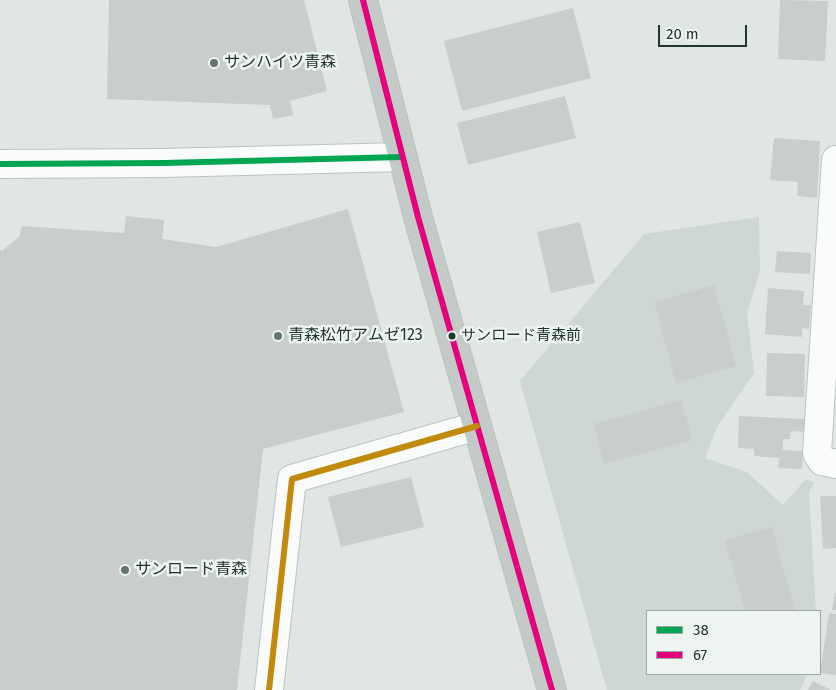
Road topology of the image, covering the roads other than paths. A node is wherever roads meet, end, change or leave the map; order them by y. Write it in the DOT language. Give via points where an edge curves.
graph roads {
  1 [pos="363,0"];
  2 [pos="402,157"];
  3 [pos="836,160"];
  4 [pos="0,164"];
  5 [pos="833,259"];
  6 [pos="477,426"];
  7 [pos="836,464"];
  8 [pos="269,690"];
  9 [pos="552,690"];
  1 -- 2 [label="highway"];
  2 -- 4 [label="street" via="146,164"];
  2 -- 6 [label="highway"];
  3 -- 5 [label="street"];
  5 -- 7 [label="street" via="817,452 822,461"];
  6 -- 8 [label="street" via="292,479"];
  6 -- 9 [label="highway"];
}
